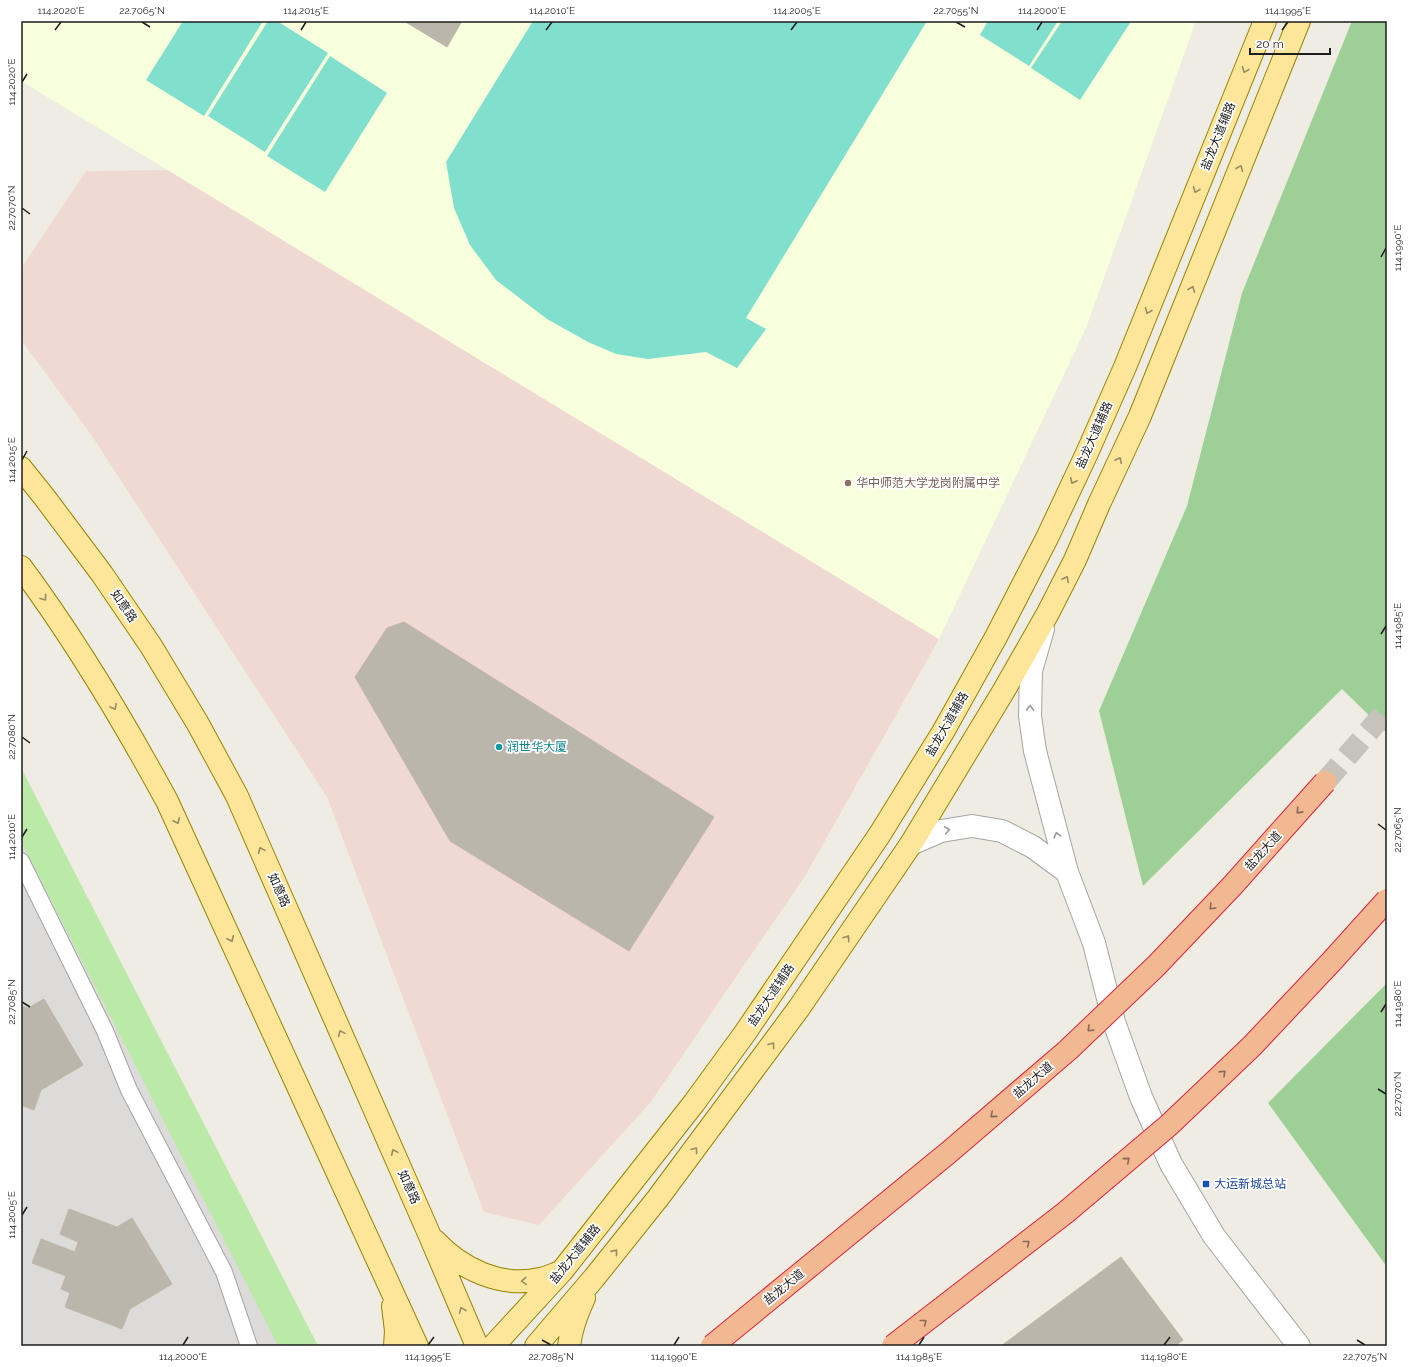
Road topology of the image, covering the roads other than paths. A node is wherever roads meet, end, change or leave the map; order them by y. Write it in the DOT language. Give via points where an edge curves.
graph roads {
  1 [pos="1265,21"];
  2 [pos="1300,21"];
  3 [pos="21,468"];
  4 [pos="21,567"];
  5 [pos="1048,613"];
  6 [pos="1325,782"];
  7 [pos="911,844"];
  8 [pos="21,861"];
  9 [pos="1067,872"];
  10 [pos="1387,900"];
  11 [pos="430,1236"];
  12 [pos="562,1272"];
  13 [pos="594,1278"];
  14 [pos="390,1287"];
  15 [pos="249,1346"];
  16 [pos="396,1346"];
  17 [pos="417,1346"];
  18 [pos="476,1346"];
  19 [pos="493,1346"];
  20 [pos="536,1346"];
  21 [pos="569,1346"];
  22 [pos="712,1346"];
  23 [pos="893,1346"];
  24 [pos="1299,1346"];
  1 -- 12 [label="main road, 盐龙大道辅路, one-way" via="1125,367 1093,439 1047,538 943,732 880,834 745,1033"];
  5 -- 2 [label="main road, one-way" via="1075,560 1140,416"];
  11 -- 3 [label="main road, 如意路, one-way" via="230,783 151,646 102,574"];
  4 -- 14 [label="main road, one-way" via="69,633 167,801"];
  5 -- 7 [label="main road"];
  9 -- 5 [label="street, one-way" via="1036,751 1030,716 1031,671"];
  6 -- 22 [label="highway, 盐龙大道, one-way, bridge" via="1156,966 1068,1050 948,1153"];
  7 -- 9 [label="street, one-way" via="941,831 972,826 1002,831 1034,847"];
  13 -- 7 [label="main road, one-way" via="692,1154 799,1008"];
  8 -- 15 [label="lane" via="105,1031 129,1090 224,1272"];
  9 -- 24 [label="street" via="1094,943 1117,1030 1141,1097 1171,1164 1214,1236"];
  23 -- 10 [label="highway, one-way, bridge" via="1065,1213 1169,1125 1252,1046"];
  12 -- 11 [label="main road, one-way" via="541,1279 501,1279 479,1273 461,1263 445,1252"];
  18 -- 11 [label="main road, 如意路, one-way"];
  12 -- 19 [label="main road, 盐龙大道辅路"];
  13 -- 20 [label="main road"];
  13 -- 21 [label="main road" via="579,1310"];
  14 -- 16 [label="main road"];
  14 -- 17 [label="main road"];
}
